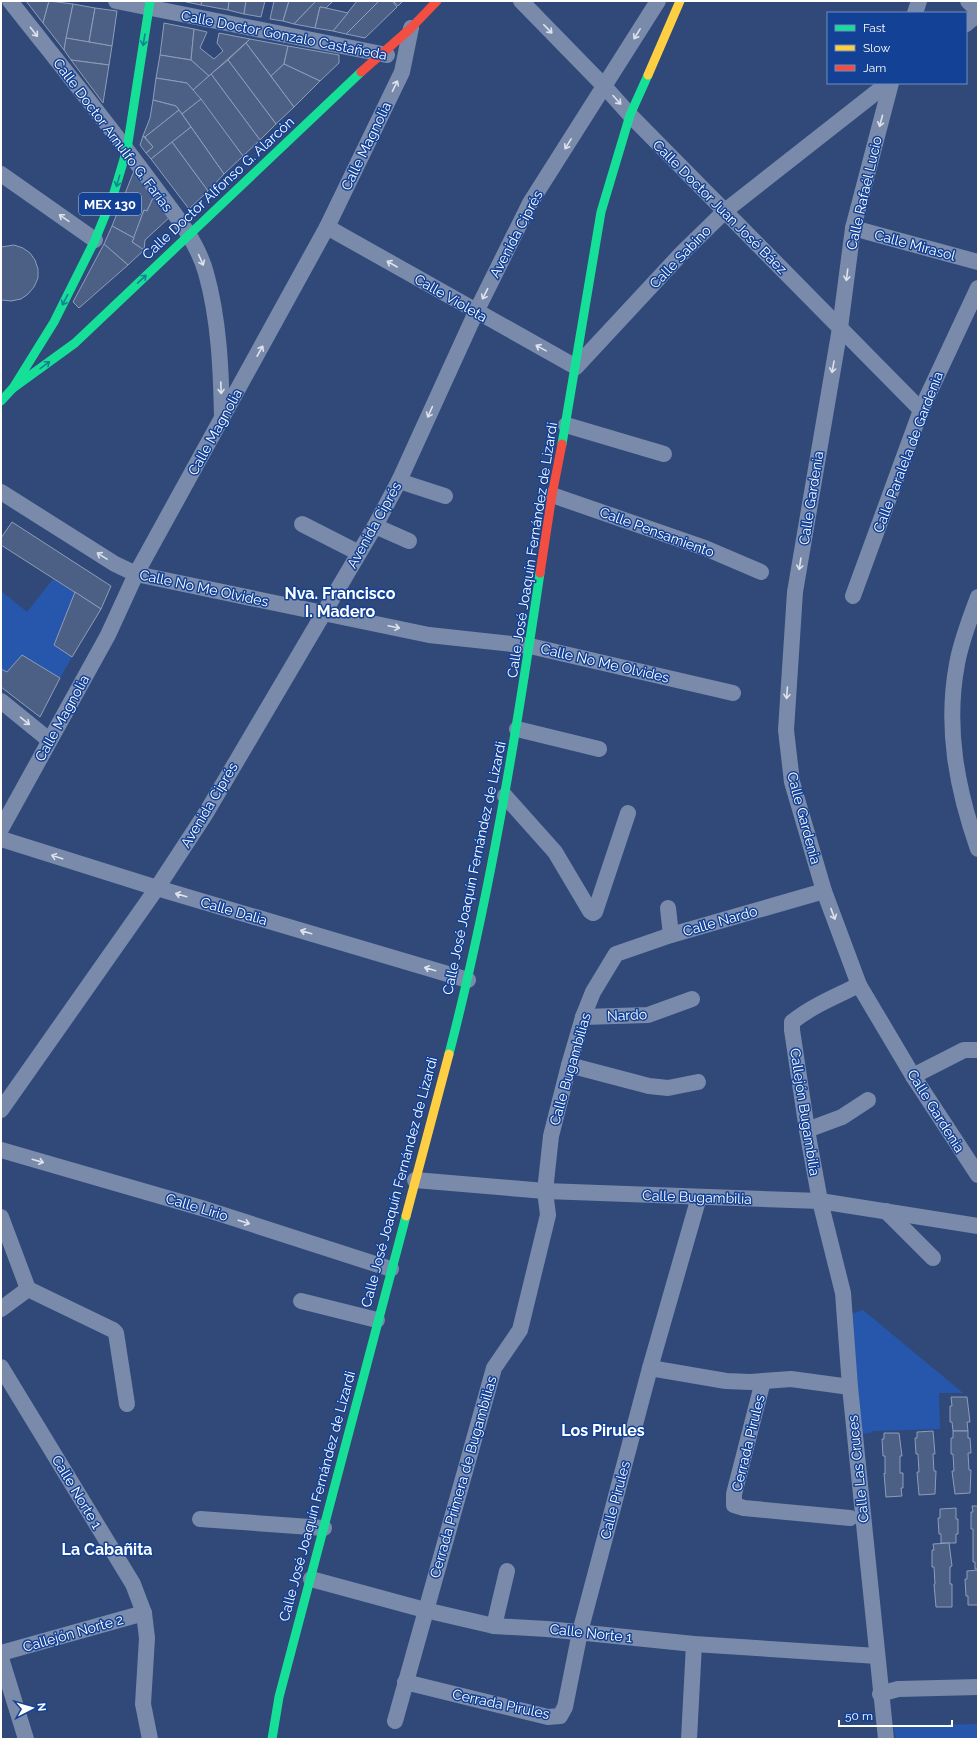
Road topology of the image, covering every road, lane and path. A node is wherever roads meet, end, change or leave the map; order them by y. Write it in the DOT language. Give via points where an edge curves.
graph roads {
  1 [pos="10,1"];
  2 [pos="116,1"];
  3 [pos="437,1"];
  4 [pos="521,1"];
  5 [pos="658,1"];
  6 [pos="680,1"];
  7 [pos="919,1"];
  8 [pos="968,1"];
  9 [pos="150,4"];
  10 [pos="978,11"];
  11 [pos="915,12"];
  12 [pos="978,14"];
  13 [pos="967,23"];
  14 [pos="411,28"];
  15 [pos="380,54"];
  16 [pos="404,60"];
  17 [pos="889,84"];
  18 [pos="890,84"];
  19 [pos="604,86"];
  20 [pos="630,115"];
  21 [pos="127,149"];
  22 [pos="1,174"];
  23 [pos="725,211"];
  24 [pos="327,227"];
  25 [pos="853,228"];
  26 [pos="190,235"];
  27 [pos="95,240"];
  28 [pos="978,262"];
  29 [pos="978,288"];
  30 [pos="476,312"];
  31 [pos="840,328"];
  32 [pos="576,367"];
  33 [pos="13,388"];
  34 [pos="1,401"];
  35 [pos="921,410"];
  36 [pos="222,417"];
  37 [pos="566,425"];
  38 [pos="664,454"];
  39 [pos="399,481"];
  40 [pos="1,492"];
  41 [pos="552,495"];
  42 [pos="445,496"];
  43 [pos="302,524"];
  44 [pos="375,526"];
  45 [pos="409,541"];
  46 [pos="359,552"];
  47 [pos="761,572"];
  48 [pos="136,574"];
  49 [pos="853,596"];
  50 [pos="978,597"];
  51 [pos="323,612"];
  52 [pos="530,646"];
  53 [pos="733,693"];
  54 [pos="1,701"];
  55 [pos="517,729"];
  56 [pos="49,740"];
  57 [pos="600,749"];
  58 [pos="505,796"];
  59 [pos="628,813"];
  60 [pos="1,829"];
  61 [pos="1,839"];
  62 [pos="978,849"];
  63 [pos="157,888"];
  64 [pos="824,891"];
  65 [pos="668,908"];
  66 [pos="671,935"];
  67 [pos="616,954"];
  68 [pos="468,980"];
  69 [pos="860,985"];
  70 [pos="692,999"];
  71 [pos="583,1017"];
  72 [pos="978,1050"];
  73 [pos="569,1065"];
  74 [pos="913,1076"];
  75 [pos="698,1082"];
  76 [pos="868,1100"];
  77 [pos="1,1110"];
  78 [pos="807,1130"];
  79 [pos="1,1150"];
  80 [pos="978,1174"];
  81 [pos="415,1180"];
  82 [pos="545,1191"];
  83 [pos="699,1197"];
  84 [pos="820,1201"];
  85 [pos="886,1211"];
  86 [pos="1,1217"];
  87 [pos="978,1226"];
  88 [pos="933,1258"];
  89 [pos="391,1269"];
  90 [pos="28,1289"];
  91 [pos="301,1301"];
  92 [pos="1,1309"];
  93 [pos="377,1320"];
  94 [pos="1,1367"];
  95 [pos="650,1368"];
  96 [pos="763,1381"];
  97 [pos="850,1387"];
  98 [pos="127,1404"];
  99 [pos="850,1518"];
  100 [pos="200,1519"];
  101 [pos="324,1528"];
  102 [pos="507,1571"];
  103 [pos="311,1579"];
  104 [pos="425,1610"];
  105 [pos="144,1613"];
  106 [pos="494,1626"];
  107 [pos="580,1632"];
  108 [pos="694,1644"];
  109 [pos="1,1653"];
  110 [pos="877,1656"];
  111 [pos="1,1658"];
  112 [pos="405,1682"];
  113 [pos="978,1687"];
  114 [pos="880,1694"];
  115 [pos="395,1721"];
  116 [pos="26,1739"];
  117 [pos="150,1739"];
  118 [pos="272,1739"];
  119 [pos="689,1739"];
  120 [pos="886,1739"];
  1 -- 21 [label="street, Calle Doctor Arnulfo G. Farías, one-way"];
  2 -- 9 [label="street, Calle Doctor Gonzalo Castañeda"];
  3 -- 14 [label="street, Calle Doctor Alfonso G. Alarcón"];
  4 -- 19 [label="street, Calle Doctor Juan José Báez, one-way"];
  5 -- 19 [label="street, Avenida Ciprés, one-way"];
  6 -- 20 [label="street, Calle José Joaquín Fernández de Lizardi"];
  7 -- 11 [label="street"];
  8 -- 10 [label="street"];
  9 -- 15 [label="street, Calle Doctor Gonzalo Castañeda"];
  9 -- 21 [label="street, MEX 130, one-way"];
  12 -- 13 [label="street"];
  14 -- 15 [label="street, Calle Doctor Alfonso G. Alarcón"];
  14 -- 16 [label="street, Calle Magnolia"];
  15 -- 16 [label="street, Calle Doctor Gonzalo Castañeda"];
  15 -- 26 [label="street, Calle Doctor Alfonso G. Alarcón"];
  24 -- 16 [label="street, Calle Magnolia, one-way" via="402,72"];
  17 -- 23 [label="street, Calle Sabino"];
  18 -- 25 [label="street, Calle Rafaél Lucio, one-way"];
  19 -- 20 [label="street, Calle Doctor Juan José Báez, one-way"];
  19 -- 30 [label="street, Avenida Ciprés, one-way" via="530,203"];
  20 -- 23 [label="street, Calle Doctor Juan José Báez"];
  20 -- 32 [label="street, Calle José Joaquín Fernández de Lizardi" via="601,212"];
  21 -- 26 [label="street, Calle Doctor Arnulfo G. Farías"];
  21 -- 27 [label="street, MEX 130, one-way" via="113,196"];
  27 -- 22 [label="street, one-way"];
  23 -- 31 [label="street, Calle Doctor Juan José Báez"];
  23 -- 32 [label="street, Calle Sabino" via="681,254"];
  30 -- 24 [label="street, Calle Violeta, one-way"];
  36 -- 24 [label="street, Calle Magnolia, one-way"];
  25 -- 28 [label="street, Calle Mirasol"];
  25 -- 31 [label="street, Calle Rafaél Lucio, one-way"];
  33 -- 26 [label="street, Calle Doctor Alfonso G. Alarcón, one-way" via="75,343"];
  26 -- 36 [label="street, Calle Doctor Arnulfo G. Farías, one-way" via="206,272 214,315"];
  27 -- 33 [label="street, MEX 130, one-way" via="54,322"];
  29 -- 35 [label="street, Calle Paralela de Gardenia"];
  32 -- 30 [label="street, Calle Violeta, one-way"];
  30 -- 39 [label="street, Avenida Ciprés, one-way"];
  31 -- 35 [label="street, Calle Doctor Juan José Báez"];
  31 -- 64 [label="street, Calle Gardenia, one-way" via="795,592 786,730 792,782"];
  32 -- 37 [label="street, Calle José Joaquín Fernández de Lizardi"];
  33 -- 34 [label="street, MEX 130"];
  35 -- 49 [label="street, Calle Paralela de Gardenia"];
  36 -- 48 [label="street, Calle Magnolia"];
  37 -- 38 [label="street"];
  37 -- 41 [label="street, Calle José Joaquín Fernández de Lizardi"];
  39 -- 42 [label="street"];
  39 -- 44 [label="street, Avenida Ciprés"];
  48 -- 40 [label="street, Calle No Me Olvides, one-way" via="115,564"];
  41 -- 47 [label="street, Calle Pensamiento" via="705,548"];
  41 -- 52 [label="street, Calle José Joaquín Fernández de Lizardi"];
  43 -- 46 [label="street"];
  44 -- 45 [label="street"];
  44 -- 46 [label="street, Avenida Ciprés"];
  46 -- 51 [label="street, Avenida Ciprés"];
  48 -- 51 [label="street, Calle No Me Olvides"];
  48 -- 56 [label="street, Calle Magnolia" via="108,635"];
  50 -- 62 [label="street" via="957,664 951,734 959,785"];
  51 -- 52 [label="street, Calle No Me Olvides, one-way" via="429,635"];
  51 -- 63 [label="street, Avenida Ciprés" via="206,813"];
  52 -- 53 [label="street, Calle No Me Olvides"];
  52 -- 55 [label="street, Calle José Joaquín Fernández de Lizardi"];
  54 -- 56 [label="street, one-way"];
  55 -- 57 [label="street"];
  55 -- 58 [label="street, Calle José Joaquín Fernández de Lizardi"];
  56 -- 60 [label="street, Calle Magnolia"];
  58 -- 59 [label="street" via="555,852 592,913 595,912"];
  58 -- 68 [label="street, Calle José Joaquín Fernández de Lizardi"];
  63 -- 61 [label="street, Calle Dalia, one-way"];
  68 -- 63 [label="street, Calle Dalia, one-way"];
  63 -- 77 [label="street, Avenida Ciprés"];
  64 -- 66 [label="street, Calle Nardo"];
  64 -- 69 [label="street, Calle Gardenia, one-way"];
  65 -- 66 [label="street"];
  66 -- 67 [label="street, Calle Nardo"];
  67 -- 71 [label="street, Calle Bugambilias" via="593,992"];
  68 -- 81 [label="street, Calle José Joaquín Fernández de Lizardi"];
  69 -- 74 [label="street, Calle Gardenia"];
  69 -- 78 [label="street, Callejón Bugambilia" via="826,1000 792,1022"];
  70 -- 71 [label="street, Nardo" via="648,1015"];
  71 -- 73 [label="street, Calle Bugambilias"];
  72 -- 74 [label="street" via="964,1050"];
  73 -- 75 [label="street" via="649,1086 668,1088"];
  73 -- 82 [label="street, Calle Bugambilias" via="551,1136"];
  74 -- 80 [label="street, Calle Gardenia"];
  76 -- 78 [label="street" via="842,1117"];
  78 -- 84 [label="street, Callejón Bugambilia"];
  79 -- 89 [label="street, Calle Lirio, one-way" via="205,1209"];
  81 -- 82 [label="street, Calle Bugambilia"];
  81 -- 89 [label="street, Calle José Joaquín Fernández de Lizardi"];
  82 -- 83 [label="street, Calle Bugambilia"];
  82 -- 104 [label="street, Cerrada Primera de Bugambilias" via="548,1215 520,1330 494,1368"];
  83 -- 84 [label="street, Calle Bugambilia"];
  83 -- 95 [label="street, Calle Pirules"];
  84 -- 85 [label="street, Calle Bugambilia"];
  84 -- 97 [label="street, Calle Las Cruces" via="843,1293"];
  85 -- 87 [label="street, Calle Bugambilia"];
  85 -- 88 [label="street"];
  86 -- 90 [label="street"];
  89 -- 93 [label="street, Calle José Joaquín Fernández de Lizardi"];
  90 -- 92 [label="street"];
  90 -- 98 [label="street" via="116,1333"];
  91 -- 93 [label="street"];
  93 -- 101 [label="street, Calle José Joaquín Fernández de Lizardi"];
  94 -- 105 [label="street, Calle Norte 1" via="133,1584"];
  95 -- 96 [label="street" via="726,1381"];
  95 -- 107 [label="street, Calle Pirules"];
  96 -- 97 [label="street" via="791,1379"];
  96 -- 99 [label="street, Cerrada Pirules" via="734,1494 734,1505"];
  97 -- 110 [label="street, Calle Las Cruces"];
  100 -- 101 [label="street"];
  101 -- 103 [label="street, Calle José Joaquín Fernández de Lizardi"];
  102 -- 106 [label="street"];
  103 -- 104 [label="street, Calle Norte 1"];
  103 -- 118 [label="street, Calle José Joaquín Fernández de Lizardi" via="279,1697"];
  104 -- 106 [label="street, Calle Norte 1"];
  104 -- 112 [label="street, Cerrada Primera de Bugambilias"];
  105 -- 109 [label="street, Callejón Norte 2"];
  105 -- 117 [label="street, Calle Norte 1" via="147,1638 143,1704"];
  106 -- 107 [label="street, Calle Norte 1"];
  107 -- 108 [label="street, Calle Norte 1"];
  107 -- 112 [label="street, Cerrada Pirules" via="565,1707 560,1716 548,1717"];
  108 -- 110 [label="street, Calle Norte 1"];
  108 -- 119 [label="street"];
  110 -- 114 [label="street, Calle Las Cruces"];
  111 -- 116 [label="street"];
  112 -- 115 [label="street, Cerrada Primera de Bugambilias"];
  113 -- 114 [label="street" via="898,1689"];
  114 -- 120 [label="street, Calle Las Cruces"];
}
